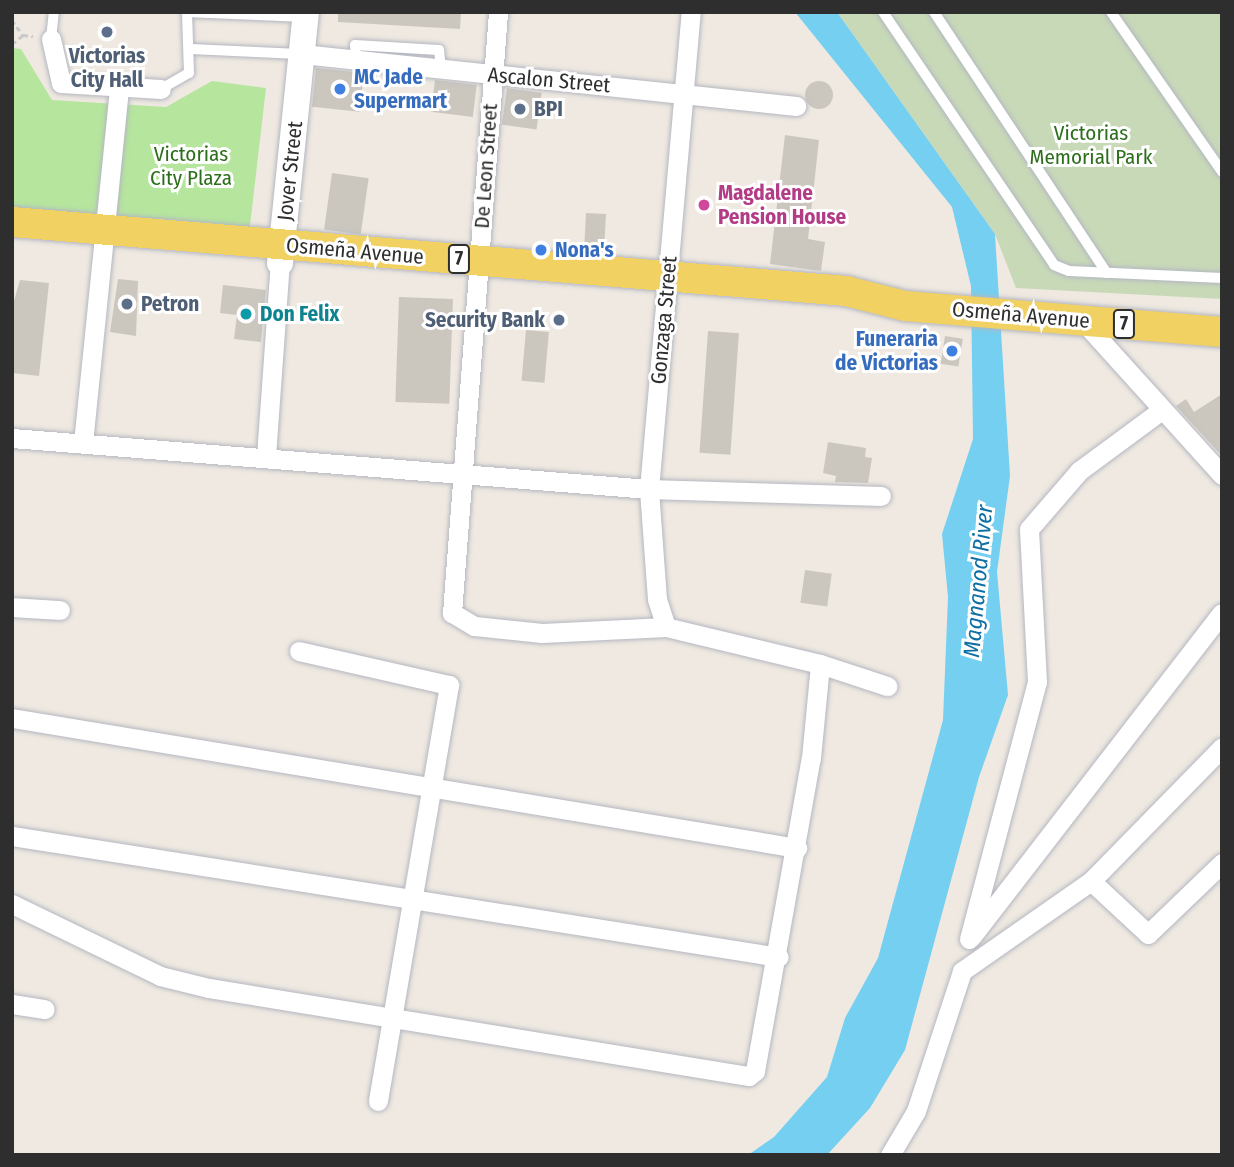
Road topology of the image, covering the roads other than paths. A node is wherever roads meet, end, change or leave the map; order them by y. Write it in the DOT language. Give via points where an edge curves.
graph roads {
  1 [pos="54,12"];
  2 [pos="498,12"];
  3 [pos="691,12"];
  4 [pos="883,12"];
  5 [pos="934,12"];
  6 [pos="1111,12"];
  7 [pos="187,13"];
  8 [pos="306,15"];
  9 [pos="51,39"];
  10 [pos="191,49"];
  11 [pos="302,54"];
  12 [pos="492,75"];
  13 [pos="119,87"];
  14 [pos="161,89"];
  15 [pos="683,92"];
  16 [pos="796,106"];
  17 [pos="1222,172"];
  18 [pos="12,222"];
  19 [pos="107,239"];
  20 [pos="12,241"];
  21 [pos="281,254"];
  22 [pos="478,269"];
  23 [pos="1107,273"];
  24 [pos="1222,278"];
  25 [pos="668,286"];
  26 [pos="1082,320"];
  27 [pos="1222,332"];
  28 [pos="1160,411"];
  29 [pos="12,438"];
  30 [pos="83,443"];
  31 [pos="266,456"];
  32 [pos="462,470"];
  33 [pos="1222,475"];
  34 [pos="649,489"];
  35 [pos="881,496"];
  36 [pos="12,607"];
  37 [pos="60,610"];
  38 [pos="1222,613"];
  39 [pos="666,627"];
  40 [pos="299,651"];
  41 [pos="820,664"];
  42 [pos="887,686"];
  43 [pos="12,718"];
  44 [pos="1222,747"];
  45 [pos="431,784"];
  46 [pos="12,836"];
  47 [pos="797,848"];
  48 [pos="1222,863"];
  49 [pos="1091,881"];
  50 [pos="412,899"];
  51 [pos="12,904"];
  52 [pos="969,939"];
  53 [pos="779,957"];
  54 [pos="962,971"];
  55 [pos="12,1003"];
  56 [pos="44,1009"];
  57 [pos="393,1016"];
  58 [pos="377,1101"];
  59 [pos="890,1155"];
  1 -- 9 [label="lane"];
  2 -- 12 [label="street, De Leon Street"];
  3 -- 15 [label="street, Gonzaga Street"];
  4 -- 23 [label="lane" via="1054,265"];
  5 -- 23 [label="lane"];
  6 -- 17 [label="lane"];
  7 -- 8 [label="lane"];
  7 -- 10 [label="lane"];
  8 -- 11 [label="street, Jover Street"];
  9 -- 13 [label="street" via="61,83"];
  10 -- 11 [label="lane"];
  10 -- 14 [label="lane" via="185,80"];
  11 -- 12 [label="street, Ascalon Street"];
  11 -- 21 [label="street, Jover Street"];
  12 -- 15 [label="street, Ascalon Street"];
  12 -- 22 [label="street, De Leon Street"];
  13 -- 14 [label="street"];
  13 -- 19 [label="street"];
  15 -- 16 [label="street, Ascalon Street"];
  15 -- 25 [label="street, Gonzaga Street"];
  18 -- 19 [label="main road, Osmeña Avenue / 7"];
  19 -- 20 [label="main road, Osmeña Avenue / 7"];
  19 -- 21 [label="main road, Osmeña Avenue / 7"];
  19 -- 30 [label="street"];
  21 -- 22 [label="main road, Osmeña Avenue / 7"];
  21 -- 31 [label="street, Jover Street"];
  22 -- 25 [label="main road, Osmeña Avenue / 7"];
  22 -- 32 [label="street, De Leon Street"];
  23 -- 24 [label="lane"];
  25 -- 26 [label="main road, Osmeña Avenue / 7" via="841,312 905,306"];
  25 -- 34 [label="street, Gonzaga Street"];
  26 -- 27 [label="main road, Osmeña Avenue / 7"];
  26 -- 28 [label="street"];
  28 -- 33 [label="street"];
  28 -- 52 [label="street" via="1079,471 1029,529 1037,682"];
  29 -- 30 [label="street"];
  30 -- 31 [label="street"];
  31 -- 32 [label="street"];
  32 -- 34 [label="street"];
  32 -- 39 [label="street, De Leon Street" via="452,591 453,613 462,623 542,633"];
  34 -- 35 [label="street"];
  34 -- 39 [label="street, Gonzaga Street" via="657,599"];
  36 -- 37 [label="street"];
  38 -- 52 [label="street"];
  39 -- 41 [label="street, De Leon Street"];
  40 -- 45 [label="street" via="449,685"];
  41 -- 42 [label="street, De Leon Street"];
  41 -- 47 [label="street"];
  43 -- 45 [label="street"];
  44 -- 49 [label="street"];
  45 -- 47 [label="street"];
  45 -- 50 [label="street"];
  46 -- 50 [label="street"];
  47 -- 53 [label="street"];
  48 -- 49 [label="street" via="1148,934"];
  49 -- 54 [label="street"];
  50 -- 53 [label="street"];
  50 -- 57 [label="street"];
  51 -- 57 [label="street" via="160,976"];
  52 -- 54 [label="street"];
  53 -- 57 [label="street" via="759,1064 749,1076"];
  54 -- 59 [label="street" via="916,1111"];
  55 -- 56 [label="street"];
  57 -- 58 [label="street"];
}
